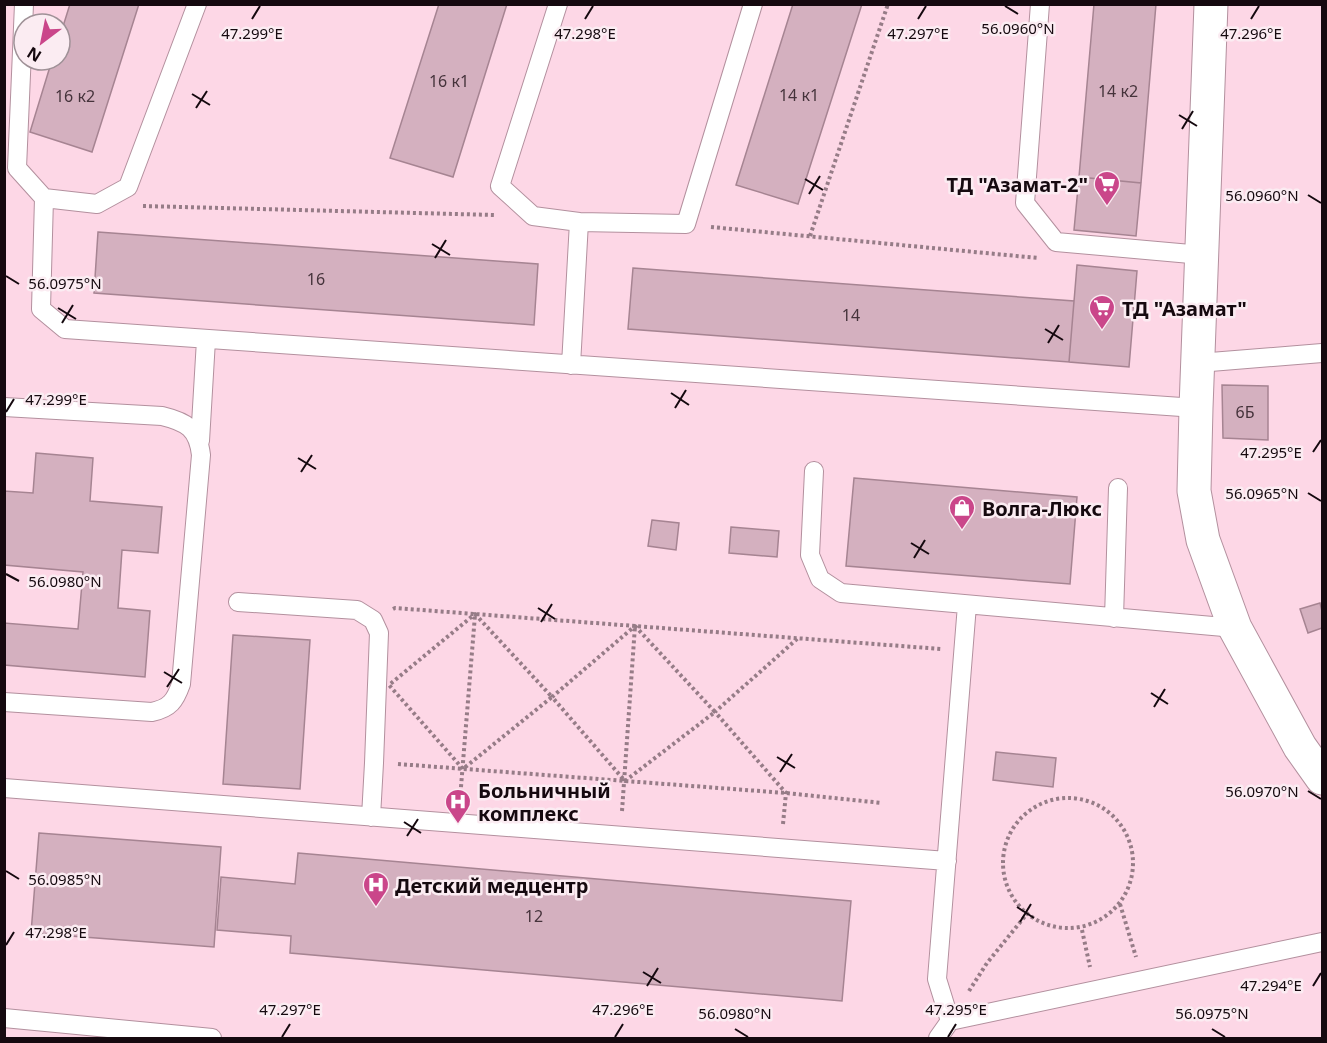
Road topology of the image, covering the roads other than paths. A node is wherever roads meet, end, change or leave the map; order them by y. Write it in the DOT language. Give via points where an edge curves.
graph roads {
  1 [pos="24,4"];
  2 [pos="197,4"];
  3 [pos="558,4"];
  4 [pos="753,4"];
  5 [pos="1040,4"];
  6 [pos="1211,4"];
  7 [pos="44,198"];
  8 [pos="579,222"];
  9 [pos="1202,255"];
  10 [pos="206,340"];
  11 [pos="1323,353"];
  12 [pos="1198,363"];
  13 [pos="571,365"];
  14 [pos="4,407"];
  15 [pos="1196,408"];
  16 [pos="200,441"];
  17 [pos="814,471"];
  18 [pos="1118,488"];
  19 [pos="238,602"];
  20 [pos="966,605"];
  21 [pos="1114,618"];
  22 [pos="1235,628"];
  23 [pos="4,702"];
  24 [pos="1323,778"];
  25 [pos="4,789"];
  26 [pos="371,817"];
  27 [pos="947,861"];
  28 [pos="1323,942"];
  29 [pos="4,1018"];
  30 [pos="950,1022"];
  31 [pos="212,1038"];
  32 [pos="938,1038"];
  1 -- 7 [label="lane" via="17,168"];
  2 -- 7 [label="lane" via="128,187 97,204"];
  3 -- 8 [label="lane" via="500,186 533,216"];
  4 -- 8 [label="lane" via="686,224"];
  5 -- 9 [label="lane" via="1025,202 1056,242"];
  6 -- 9 [label="street"];
  7 -- 10 [label="lane" via="41,309 65,329"];
  8 -- 13 [label="lane"];
  9 -- 12 [label="street"];
  10 -- 13 [label="lane"];
  10 -- 16 [label="lane"];
  11 -- 12 [label="lane"];
  12 -- 15 [label="street"];
  13 -- 15 [label="lane"];
  14 -- 16 [label="lane" via="162,416 190,427"];
  15 -- 22 [label="street" via="1194,491 1203,540"];
  16 -- 23 [label="lane" via="177,696 163,710 152,712"];
  17 -- 20 [label="lane" via="810,555 820,579 841,593"];
  18 -- 21 [label="lane"];
  19 -- 26 [label="lane" via="357,610 373,620 379,633"];
  20 -- 21 [label="lane"];
  20 -- 27 [label="lane"];
  21 -- 22 [label="lane"];
  22 -- 24 [label="street" via="1300,747"];
  25 -- 26 [label="lane"];
  26 -- 27 [label="lane"];
  27 -- 30 [label="lane" via="937,979"];
  28 -- 30 [label="lane"];
  29 -- 31 [label="lane"];
  30 -- 32 [label="lane"];
}
